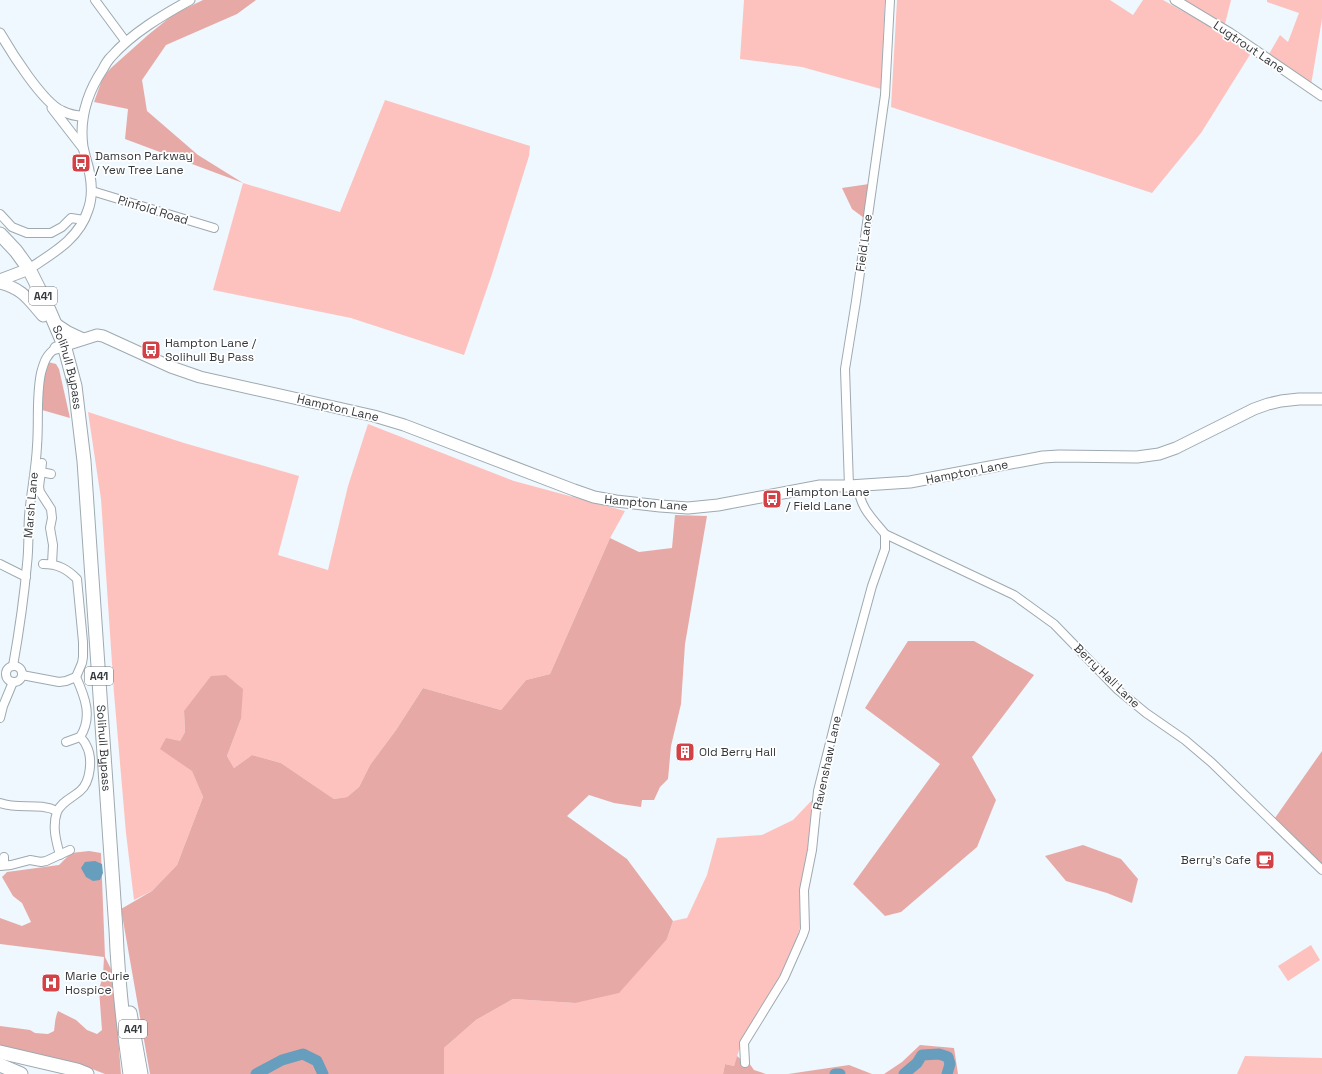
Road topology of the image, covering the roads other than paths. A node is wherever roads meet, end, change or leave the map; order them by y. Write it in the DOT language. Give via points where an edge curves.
graph roads {
  1 [pos="95,0"];
  2 [pos="190,0"];
  3 [pos="890,0"];
  4 [pos="1175,0"];
  5 [pos="0,33"];
  6 [pos="126,42"];
  7 [pos="1322,96"];
  8 [pos="45,98"];
  9 [pos="83,116"];
  10 [pos="83,148"];
  11 [pos="92,192"];
  12 [pos="0,214"];
  13 [pos="84,220"];
  14 [pos="214,228"];
  15 [pos="0,234"];
  16 [pos="0,241"];
  17 [pos="25,271"];
  18 [pos="0,282"];
  19 [pos="43,316"];
  20 [pos="56,324"];
  21 [pos="83,339"];
  22 [pos="60,346"];
  23 [pos="1322,399"];
  24 [pos="42,463"];
  25 [pos="41,472"];
  26 [pos="51,474"];
  27 [pos="854,486"];
  28 [pos="885,534"];
  29 [pos="0,564"];
  30 [pos="26,577"];
  31 [pos="13,666"];
  32 [pos="22,675"];
  33 [pos="76,678"];
  34 [pos="13,682"];
  35 [pos="0,718"];
  36 [pos="80,737"];
  37 [pos="66,742"];
  38 [pos="0,803"];
  39 [pos="57,811"];
  40 [pos="70,850"];
  41 [pos="60,854"];
  42 [pos="4,857"];
  43 [pos="2,866"];
  44 [pos="1322,870"];
  45 [pos="116,930"];
  46 [pos="0,1052"];
  47 [pos="745,1062"];
  48 [pos="0,1065"];
  49 [pos="21,1074"];
  50 [pos="87,1074"];
  51 [pos="130,1074"];
  52 [pos="141,1074"];
  1 -- 6 [label="street"];
  2 -- 6 [label="street" via="164,14"];
  3 -- 27 [label="street, Field Lane" via="885,95 845,369"];
  4 -- 7 [label="street, Lugtrout Lane" via="1230,33"];
  5 -- 8 [label="street"];
  6 -- 9 [label="street" via="110,58 97,78"];
  8 -- 9 [label="street" via="61,111"];
  8 -- 10 [label="street"];
  9 -- 10 [label="street"];
  10 -- 11 [label="street"];
  11 -- 13 [label="street"];
  11 -- 14 [label="street, Pinfold Road"];
  12 -- 13 [label="street" via="12,227 27,233 51,233 71,218"];
  13 -- 17 [label="street" via="68,242"];
  15 -- 17 [label="highway, Solihull Bypass / A41" via="16,251"];
  16 -- 17 [label="highway, Solihull Bypass / A41"];
  17 -- 18 [label="main road"];
  17 -- 19 [label="highway, Solihull Bypass / A41"];
  17 -- 20 [label="highway, Solihull Bypass / A41"];
  18 -- 19 [label="main road" via="20,291"];
  19 -- 22 [label="highway, Solihull Bypass / A41"];
  20 -- 21 [label="main road"];
  20 -- 22 [label="highway, Solihull Bypass / A41"];
  21 -- 22 [label="main road, Hampton Lane"];
  21 -- 27 [label="main road, Hampton Lane" via="103,336 171,367 200,377 367,414 404,425 594,497 688,508 732,503 820,486"];
  22 -- 30 [label="street, Marsh Lane" via="46,358 38,393 37,446 29,517"];
  22 -- 45 [label="highway, Solihull Bypass / A41" via="68,385 80,423 85,468"];
  23 -- 27 [label="main road, Hampton Lane" via="1299,399 1268,404 1159,454 1137,457 1043,457 910,482"];
  24 -- 25 [label="street"];
  25 -- 26 [label="street"];
  25 -- 33 [label="street" via="40,492 51,510 50,528 53,545 48,564 66,569 77,579 83,657"];
  27 -- 28 [label="street" via="868,514"];
  28 -- 44 [label="street, Berry Hall Lane" via="1014,595 1054,624 1118,690 1211,762"];
  28 -- 47 [label="street, Ravenshaw Lane" via="885,549 872,586 818,791 812,850 804,890 805,929 784,978 744,1043"];
  29 -- 30 [label="street"];
  30 -- 31 [label="street, Marsh Lane"];
  31 -- 32 [label="street" via="21,670"];
  31 -- 34 [label="street" via="6,672 6,677"];
  32 -- 33 [label="street" via="59,682"];
  32 -- 34 [label="street" via="21,679"];
  33 -- 36 [label="street" via="84,695 87,717 85,730"];
  34 -- 35 [label="street"];
  36 -- 37 [label="street"];
  36 -- 39 [label="street" via="89,752 88,774 81,790"];
  38 -- 39 [label="street" via="8,806 42,806"];
  39 -- 41 [label="street" via="54,832"];
  40 -- 41 [label="street"];
  41 -- 43 [label="street" via="41,862 30,860"];
  42 -- 43 [label="street"];
  45 -- 51 [label="highway, Solihull Bypass / A41" via="120,997"];
  45 -- 52 [label="highway, Solihull Bypass / A41"];
  46 -- 50 [label="highway"];
  48 -- 49 [label="highway"];
}
